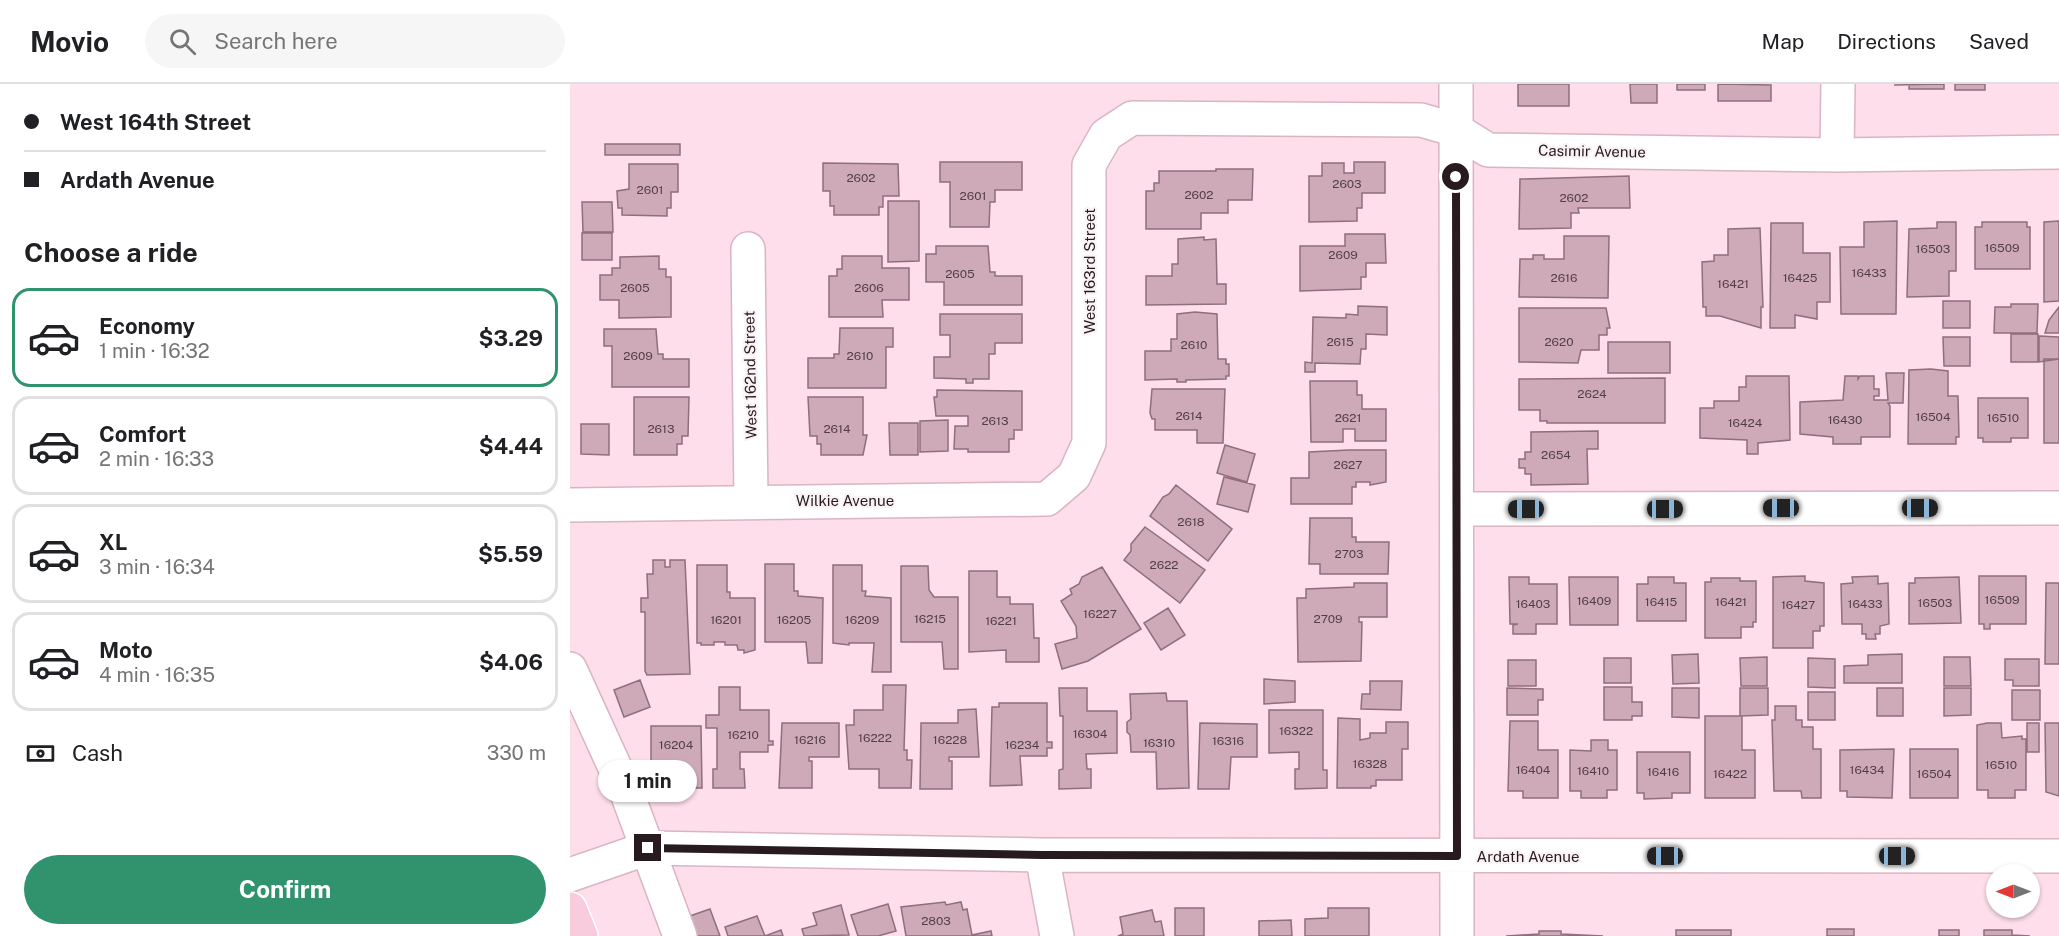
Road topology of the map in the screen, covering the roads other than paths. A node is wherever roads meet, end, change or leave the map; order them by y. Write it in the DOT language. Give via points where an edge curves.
graph roads {
  1 [pos="1456,84"];
  2 [pos="1838,84"];
  3 [pos="1132,118"];
  4 [pos="1456,130"];
  5 [pos="2059,152"];
  6 [pos="1837,155"];
  7 [pos="748,249"];
  8 [pos="1089,443"];
  9 [pos="751,501"];
  10 [pos="570,505"];
  11 [pos="2059,508"];
  12 [pos="1457,509"];
  13 [pos="570,669"];
  14 [pos="648,848"];
  15 [pos="1042,855"];
  16 [pos="1457,856"];
  17 [pos="2059,856"];
  18 [pos="570,875"];
  19 [pos="570,909"];
  20 [pos="581,936"];
  21 [pos="680,936"];
  22 [pos="1057,936"];
  23 [pos="1457,936"];
  1 -- 4 [label="street"];
  2 -- 6 [label="street"];
  3 -- 4 [label="street, Casimir Avenue" via="1421,120"];
  3 -- 8 [label="street, West 163rd Street" via="1106,135 1089,165"];
  4 -- 6 [label="street, Casimir Avenue" via="1488,150"];
  4 -- 12 [label="street"];
  5 -- 6 [label="street, Casimir Avenue"];
  7 -- 9 [label="street, West 162nd Street"];
  8 -- 9 [label="street, Wilkie Avenue" via="1074,476 1047,499"];
  9 -- 10 [label="street, Wilkie Avenue"];
  11 -- 12 [label="street"];
  12 -- 16 [label="street"];
  13 -- 14 [label="street"];
  14 -- 15 [label="street, Ardath Avenue"];
  14 -- 18 [label="street, Ardath Avenue"];
  14 -- 21 [label="street"];
  15 -- 16 [label="street, Ardath Avenue"];
  15 -- 22 [label="street"];
  16 -- 17 [label="street, Ardath Avenue"];
  16 -- 23 [label="street"];
  19 -- 20 [label="main road"];
}
